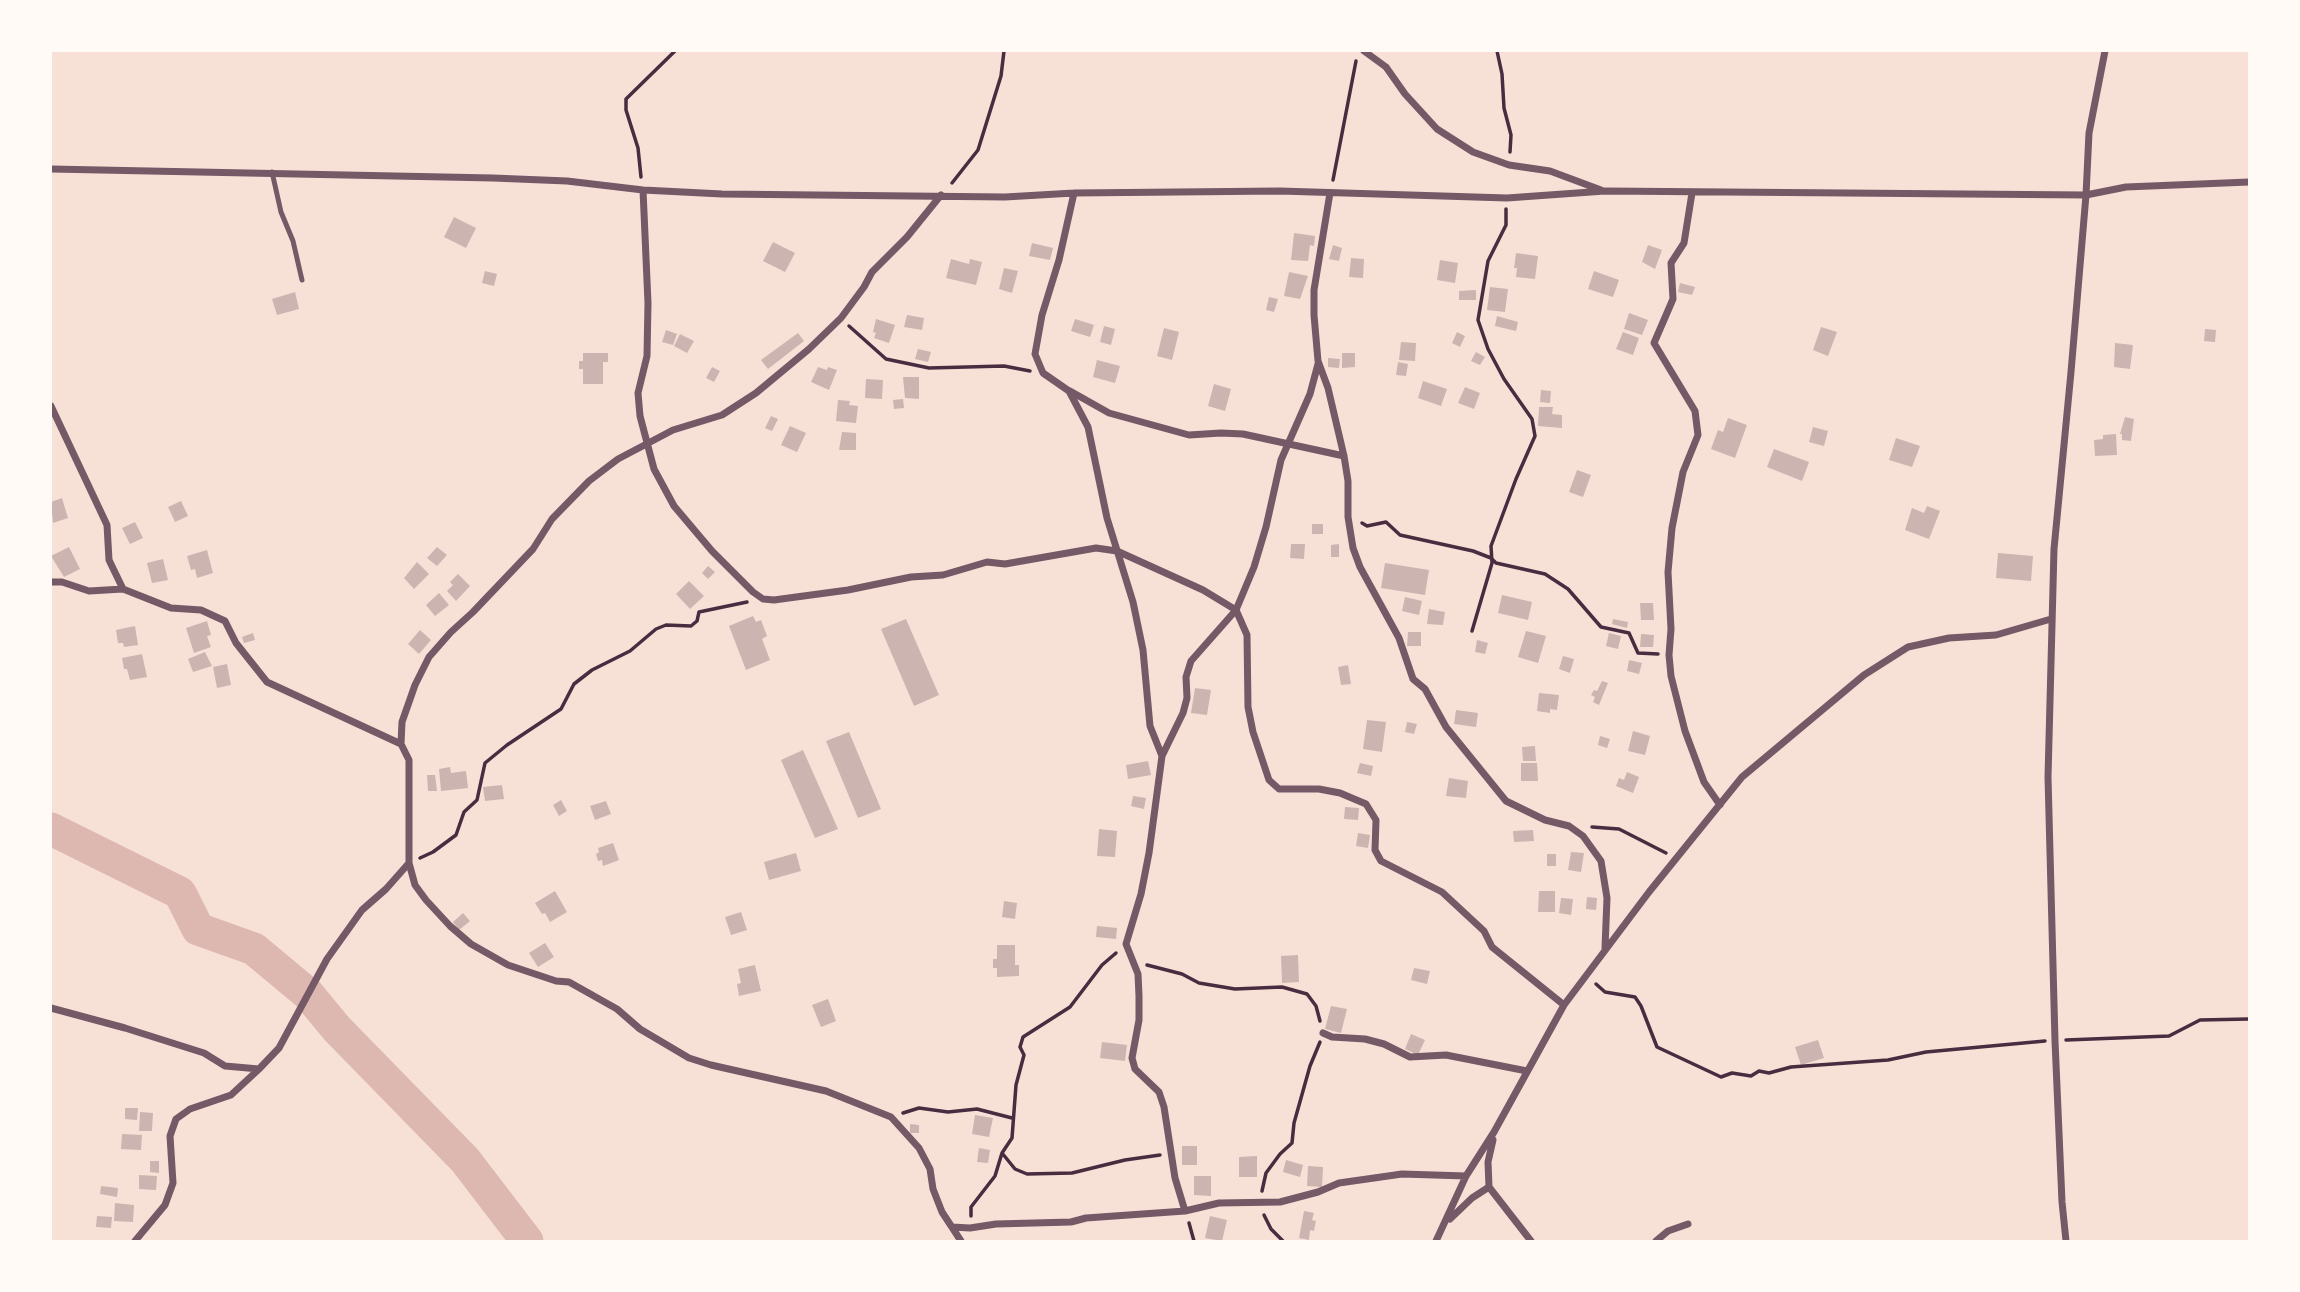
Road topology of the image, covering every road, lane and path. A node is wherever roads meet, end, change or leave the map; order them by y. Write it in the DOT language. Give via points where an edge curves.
graph roads {
  1 [pos="675,51"];
  2 [pos="1004,51"];
  3 [pos="1359,51"];
  4 [pos="1364,51"];
  5 [pos="1497,51"];
  6 [pos="2105,51"];
  7 [pos="1509,165"];
  8 [pos="51,169"];
  9 [pos="272,172"];
  10 [pos="2249,182"];
  11 [pos="643,190"];
  12 [pos="1605,191"];
  13 [pos="1074,193"];
  14 [pos="1331,193"];
  15 [pos="1692,193"];
  16 [pos="941,195"];
  17 [pos="2086,195"];
  18 [pos="1507,198"];
  19 [pos="302,280"];
  20 [pos="841,318"];
  21 [pos="1318,361"];
  22 [pos="1043,373"];
  23 [pos="1069,391"];
  24 [pos="51,406"];
  25 [pos="647,442"];
  26 [pos="1288,444"];
  27 [pos="1344,456"];
  28 [pos="1348,517"];
  29 [pos="1117,551"];
  30 [pos="1491,558"];
  31 [pos="51,582"];
  32 [pos="123,589"];
  33 [pos="763,599"];
  34 [pos="1236,610"];
  35 [pos="2051,619"];
  36 [pos="1472,631"];
  37 [pos="1669,655"];
  38 [pos="401,744"];
  39 [pos="1161,756"];
  40 [pos="1720,805"];
  41 [pos="1569,826"];
  42 [pos="1676,859"];
  43 [pos="409,863"];
  44 [pos="1126,944"];
  45 [pos="1605,948"];
  46 [pos="1134,962"];
  47 [pos="1587,972"];
  48 [pos="1564,1005"];
  49 [pos="51,1008"];
  50 [pos="2249,1019"];
  51 [pos="1323,1033"];
  52 [pos="2055,1041"];
  53 [pos="259,1069"];
  54 [pos="1527,1071"];
  55 [pos="891,1117"];
  56 [pos="1012,1118"];
  57 [pos="1494,1132"];
  58 [pos="1002,1153"];
  59 [pos="1171,1154"];
  60 [pos="1466,1176"];
  61 [pos="1489,1187"];
  62 [pos="1259,1204"];
  63 [pos="1185,1211"];
  64 [pos="1446,1221"];
  65 [pos="1688,1224"];
  66 [pos="952,1227"];
  67 [pos="970,1228"];
  68 [pos="135,1241"];
  69 [pos="961,1241"];
  70 [pos="1194,1241"];
  71 [pos="1283,1241"];
  72 [pos="1436,1241"];
  73 [pos="1531,1241"];
  74 [pos="1657,1241"];
  75 [pos="2066,1241"];
  1 -- 11 [label="path" via="626,99"];
  2 -- 16 [label="path" via="978,150"];
  3 -- 14 [label="path"];
  4 -- 7 [label="street" via="1386,67 1437,130 1473,152"];
  5 -- 7 [label="path" via="1511,135"];
  6 -- 17 [label="street" via="2089,133"];
  7 -- 12 [label="street" via="1550,171"];
  8 -- 9 [label="street"];
  9 -- 11 [label="street" via="567,181"];
  9 -- 19 [label="lane"];
  10 -- 17 [label="street" via="2126,187"];
  11 -- 16 [label="street"];
  11 -- 25 [label="street" via="647,356 638,393"];
  12 -- 15 [label="street"];
  12 -- 18 [label="street"];
  13 -- 14 [label="street"];
  13 -- 16 [label="street"];
  13 -- 22 [label="street" via="1035,354"];
  14 -- 18 [label="street"];
  14 -- 21 [label="street" via="1314,290"];
  15 -- 17 [label="street"];
  15 -- 37 [label="street" via="1684,243 1671,263 1673,299 1654,343 1695,411 1698,435 1683,472 1672,528"];
  16 -- 20 [label="street" via="872,272"];
  17 -- 35 [label="street" via="2053,549"];
  18 -- 30 [label="path" via="1506,226 1488,261 1478,320 1504,379 1532,419 1535,436 1491,546"];
  20 -- 22 [label="path" via="886,359 929,368 1004,366"];
  20 -- 25 [label="street" via="756,393 722,415"];
  21 -- 26 [label="street" via="1310,394"];
  21 -- 27 [label="street"];
  22 -- 23 [label="street"];
  23 -- 26 [label="street" via="1109,413 1177,433 1243,434"];
  23 -- 29 [label="street" via="1088,426"];
  24 -- 32 [label="street" via="107,525 109,560"];
  25 -- 33 [label="street" via="654,470 674,506 712,551"];
  25 -- 38 [label="street" via="589,481 552,519 533,549 429,657 402,722"];
  26 -- 27 [label="street"];
  26 -- 34 [label="street" via="1254,567"];
  27 -- 28 [label="street"];
  28 -- 30 [label="path" via="1367,526 1386,522 1400,535"];
  28 -- 41 [label="street" via="1360,567 1399,638 1413,679 1446,727 1506,801"];
  29 -- 33 [label="street" via="1096,548 1005,564 987,562 943,575"];
  29 -- 34 [label="street"];
  29 -- 39 [label="street" via="1133,602 1150,726"];
  30 -- 36 [label="path"];
  30 -- 37 [label="path" via="1545,574 1567,589 1601,627 1629,633 1638,653"];
  31 -- 32 [label="street" via="89,591"];
  32 -- 38 [label="street" via="171,608 201,610 225,621 267,682"];
  33 -- 43 [label="path" via="699,612 691,626 656,629 630,650 592,670 574,684 561,709 485,764 477,800 464,812 456,835"];
  34 -- 39 [label="street" via="1191,661 1183,713"];
  34 -- 48 [label="street" via="1247,635 1248,707 1269,780 1279,789 1318,789 1366,804 1376,820 1375,850 1381,861 1442,892 1484,931 1492,947"];
  35 -- 40 [label="street" via="1996,635 1926,641 1886,659 1755,764"];
  35 -- 52 [label="street" via="2048,777"];
  37 -- 40 [label="street" via="1685,731 1704,782"];
  38 -- 43 [label="street" via="410,760"];
  39 -- 44 [label="street" via="1149,853"];
  40 -- 42 [label="street"];
  41 -- 42 [label="path" via="1615,828"];
  41 -- 45 [label="street" via="1583,836 1601,861 1607,898"];
  42 -- 45 [label="street"];
  43 -- 53 [label="street" via="355,919 327,959 279,1048"];
  43 -- 55 [label="street" via="415,885 450,926 508,965 569,982 689,1058 826,1091"];
  44 -- 46 [label="street"];
  44 -- 56 [label="path" via="1102,965 1070,1007 1023,1037"];
  45 -- 47 [label="street"];
  46 -- 51 [label="path" via="1199,983 1235,989 1282,987 1307,994"];
  46 -- 59 [label="street" via="1139,1020 1132,1058 1135,1069 1158,1092"];
  47 -- 48 [label="street"];
  47 -- 52 [label="path" via="1605,992 1635,997 1657,1047 1721,1077"];
  48 -- 54 [label="street"];
  49 -- 53 [label="street" via="204,1053 225,1066"];
  50 -- 52 [label="path" via="2200,1020 2169,1036"];
  51 -- 54 [label="street" via="1384,1044 1410,1057 1457,1057"];
  51 -- 62 [label="path" via="1310,1066 1292,1143 1266,1173"];
  52 -- 75 [label="street"];
  53 -- 68 [label="street" via="230,1095 176,1119 170,1136 173,1183 165,1205"];
  54 -- 57 [label="street"];
  55 -- 56 [label="path" via="919,1108 977,1109"];
  55 -- 66 [label="street" via="919,1148"];
  56 -- 58 [label="path" via="1012,1138"];
  57 -- 60 [label="street"];
  57 -- 61 [label="street"];
  58 -- 59 [label="path" via="1015,1169 1027,1174 1072,1173"];
  58 -- 67 [label="path" via="995,1176 971,1207"];
  59 -- 63 [label="street"];
  60 -- 62 [label="street" via="1402,1174 1339,1183"];
  60 -- 64 [label="street"];
  61 -- 64 [label="street"];
  61 -- 73 [label="street"];
  62 -- 63 [label="street" via="1219,1203"];
  62 -- 71 [label="path" via="1270,1229"];
  63 -- 67 [label="street"];
  63 -- 70 [label="path"];
  64 -- 72 [label="street"];
  65 -- 74 [label="street"];
  66 -- 67 [label="street"];
  66 -- 69 [label="street"];
}
